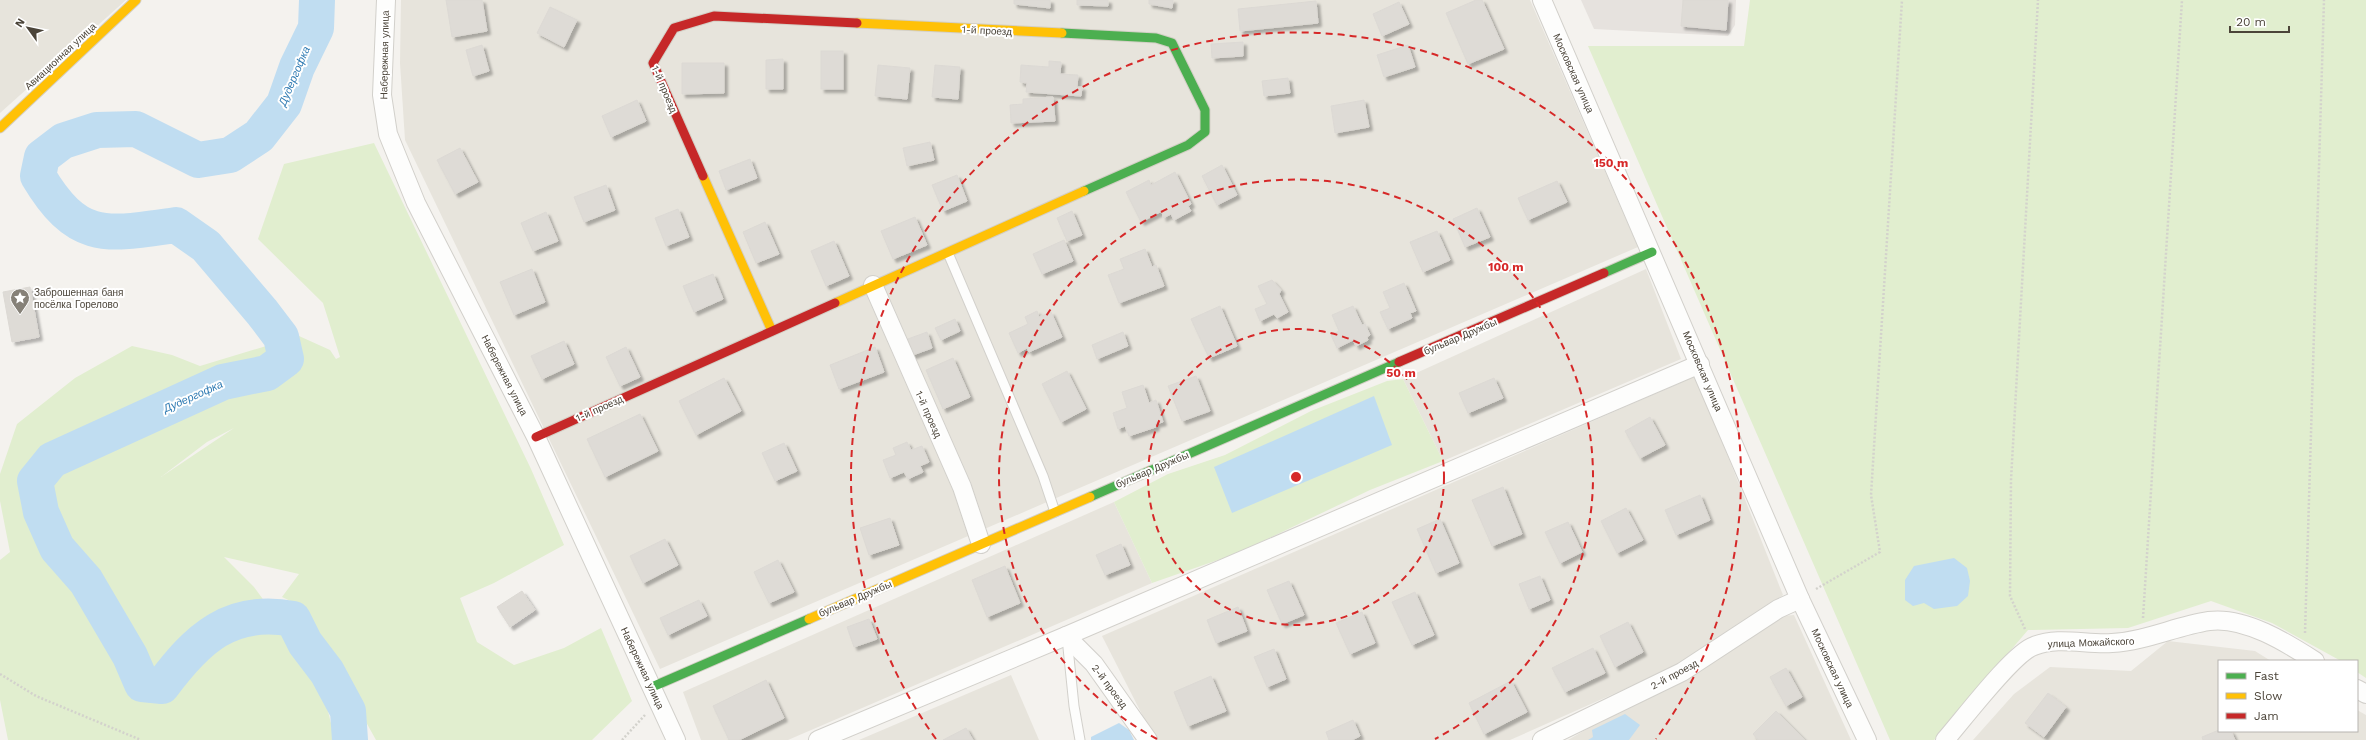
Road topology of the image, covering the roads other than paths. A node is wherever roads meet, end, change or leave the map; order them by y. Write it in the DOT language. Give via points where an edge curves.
graph roads {
  1 [pos="136,0"];
  2 [pos="386,0"];
  3 [pos="1542,0"];
  4 [pos="0,128"];
  5 [pos="948,252"];
  6 [pos="1652,252"];
  7 [pos="873,285"];
  8 [pos="772,331"];
  9 [pos="1700,364"];
  10 [pos="536,437"];
  11 [pos="1055,512"];
  12 [pos="981,544"];
  13 [pos="1800,599"];
  14 [pos="1066,636"];
  15 [pos="2310,658"];
  16 [pos="655,693"];
  17 [pos="676,740"];
  18 [pos="818,740"];
  19 [pos="1080,740"];
  20 [pos="1148,740"];
  21 [pos="1542,740"];
  22 [pos="1867,740"];
  23 [pos="1945,740"];
  1 -- 4 [label="street, Авиационная улица"];
  2 -- 10 [label="street, Набережная улица" via="382,96 388,134 416,203"];
  3 -- 6 [label="street, Московская улица"];
  5 -- 7 [label="street, 1-й проезд"];
  5 -- 8 [label="street, 1-й проезд" via="1188,145 1205,132 1205,110 1172,43 1156,38 714,16 674,28 653,63"];
  5 -- 11 [label="lane" via="1043,476"];
  6 -- 9 [label="street, Московская улица"];
  6 -- 11 [label="street, бульвар Дружбы"];
  7 -- 8 [label="street, 1-й проезд"];
  7 -- 12 [label="street, 1-й проезд" via="962,487"];
  8 -- 10 [label="street, 1-й проезд"];
  9 -- 13 [label="street, Московская улица"];
  9 -- 14 [label="street"];
  10 -- 16 [label="street, Набережная улица"];
  11 -- 12 [label="street, бульвар Дружбы"];
  12 -- 16 [label="street, бульвар Дружбы"];
  13 -- 21 [label="street, 2-й проезд" via="1778,609 1682,672"];
  13 -- 22 [label="street, Московская улица"];
  14 -- 18 [label="street"];
  14 -- 19 [label="lane"];
  14 -- 20 [label="street, 2-й проезд" via="1094,664"];
  15 -- 23 [label="street, улица Можайского" via="2275,637 2241,624 2210,621 2142,640 2111,644 2054,642 2033,646 2010,665"];
  16 -- 17 [label="street, Набережная улица"];
}
